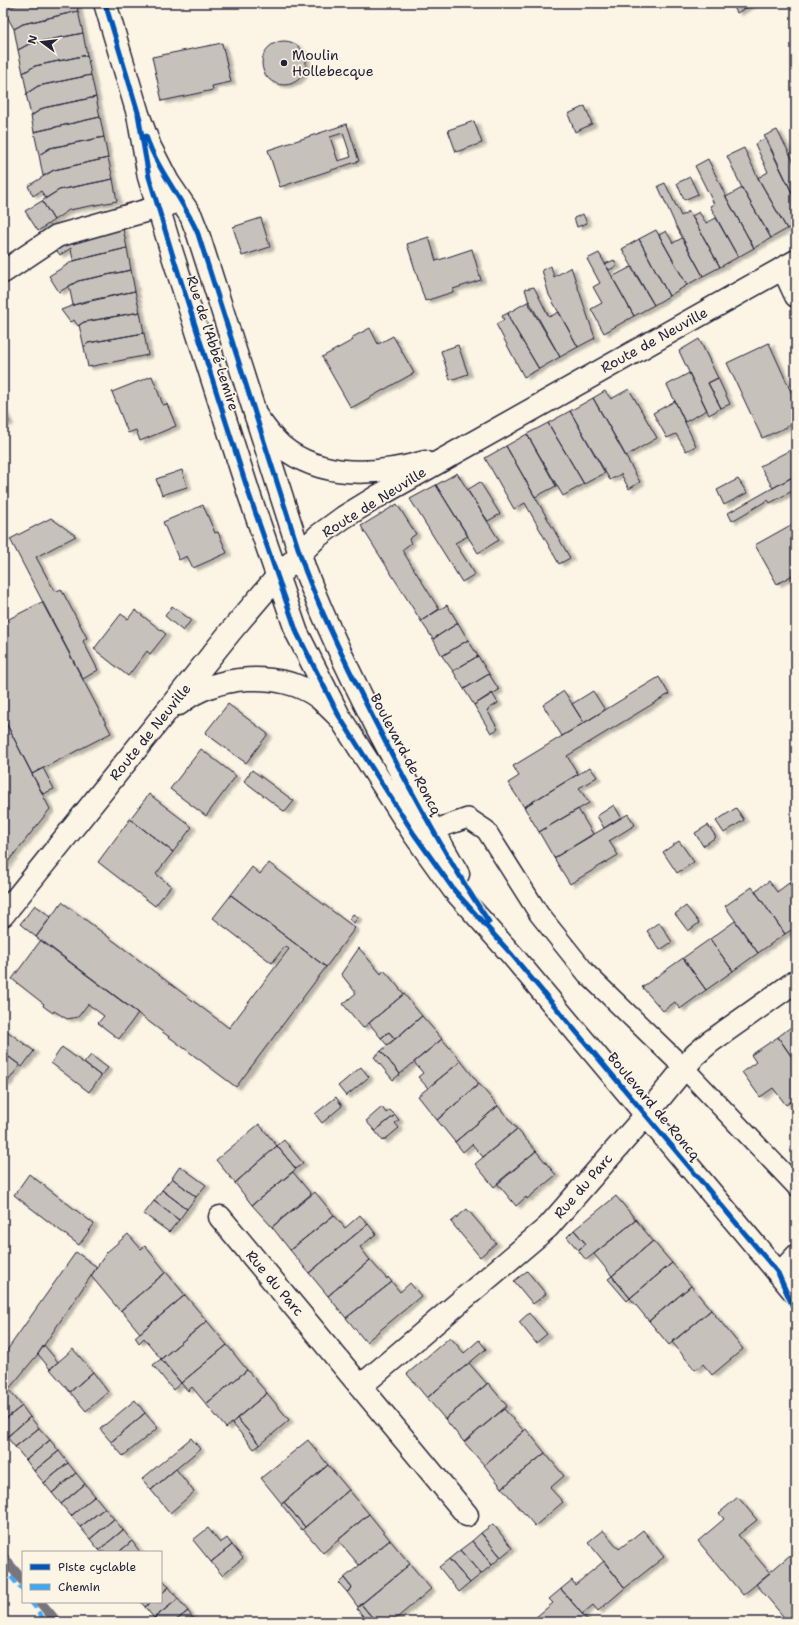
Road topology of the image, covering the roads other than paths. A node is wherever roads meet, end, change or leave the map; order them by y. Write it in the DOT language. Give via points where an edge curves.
graph roads {
  1 [pos="105,3"];
  2 [pos="138,114"];
  3 [pos="180,201"];
  4 [pos="159,208"];
  5 [pos="790,264"];
  6 [pos="3,272"];
  7 [pos="796,296"];
  8 [pos="256,416"];
  9 [pos="471,444"];
  10 [pos="300,554"];
  11 [pos="276,576"];
  12 [pos="339,716"];
  13 [pos="158,722"];
  14 [pos="433,830"];
  15 [pos="3,915"];
  16 [pos="512,955"];
  17 [pos="796,981"];
  18 [pos="684,1068"];
  19 [pos="646,1115"];
  20 [pos="796,1186"];
  21 [pos="220,1217"];
  22 [pos="796,1254"];
  23 [pos="778,1273"];
  24 [pos="796,1294"];
  25 [pos="362,1385"];
  26 [pos="467,1514"];
  1 -- 2 [label="main road, Rue de l'Abbé Lemire"];
  2 -- 3 [label="main road, Rue de l'Abbé Lemire" via="158,164"];
  2 -- 4 [label="main road, Rue de l'Abbé Lemire" via="143,148"];
  3 -- 4 [label="main road"];
  3 -- 8 [label="main road, Rue de l'Abbé Lemire" via="191,216 198,234"];
  4 -- 6 [label="main road" via="57,236"];
  4 -- 11 [label="main road, Rue de l'Abbé Lemire"];
  5 -- 7 [label="main road"];
  5 -- 9 [label="main road, Route de Neuville"];
  8 -- 9 [label="main road" via="289,452 305,461 329,468 375,472 403,468"];
  8 -- 10 [label="main road, Rue de l'Abbé Lemire"];
  9 -- 10 [label="main road, Route de Neuville" via="344,517 318,536"];
  10 -- 11 [label="main road, Route de Neuville"];
  10 -- 14 [label="main road, Boulevard de Roncq" via="338,650"];
  11 -- 12 [label="main road, Boulevard de Roncq" via="297,634"];
  11 -- 13 [label="main road, Route de Neuville"];
  12 -- 13 [label="main road" via="318,697 286,683 244,680 223,682 204,689 182,702"];
  12 -- 16 [label="main road, Boulevard de Roncq" via="409,827 454,890"];
  13 -- 15 [label="main road, Route de Neuville"];
  14 -- 16 [label="main road, Boulevard de Roncq" via="459,877"];
  14 -- 18 [label="lane" via="468,818 486,830 539,914 587,974"];
  16 -- 19 [label="main road, Boulevard de Roncq"];
  17 -- 18 [label="main road, Rue du Parc" via="710,1042"];
  18 -- 19 [label="main road, Rue du Parc"];
  18 -- 20 [label="lane"];
  19 -- 23 [label="main road, Boulevard de Roncq"];
  19 -- 25 [label="main road, Rue du Parc" via="548,1227"];
  21 -- 25 [label="main road, Rue du Parc"];
  22 -- 23 [label="lane"];
  23 -- 24 [label="main road, Boulevard de Roncq"];
  25 -- 26 [label="main road, Rue du Parc"];
}
